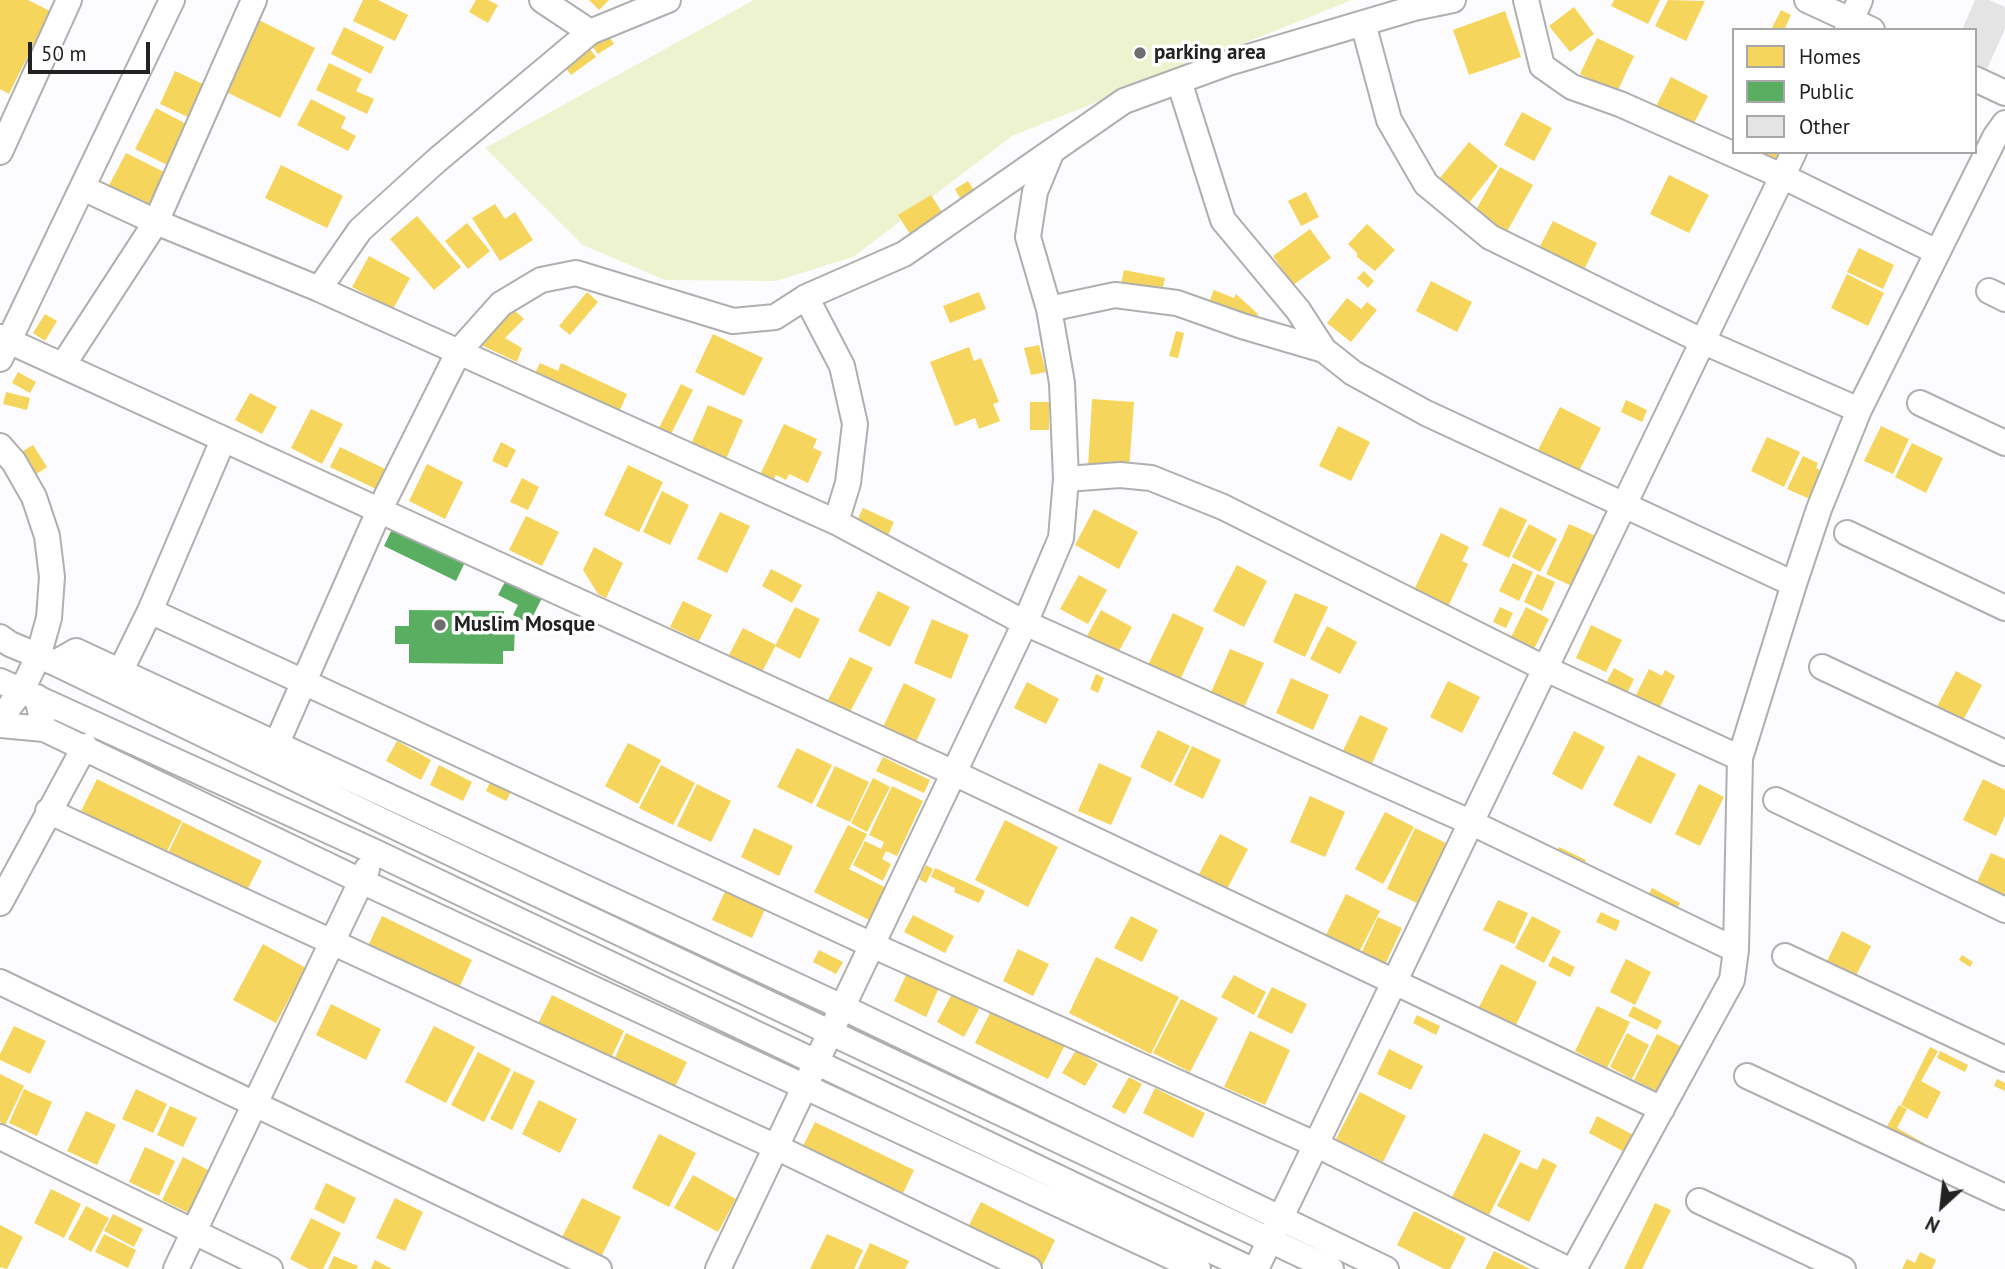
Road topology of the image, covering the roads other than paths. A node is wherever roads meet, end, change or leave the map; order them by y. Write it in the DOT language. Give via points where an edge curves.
graph roads {
  1 [pos="69,0"];
  2 [pos="172,0"];
  3 [pos="254,0"];
  4 [pos="542,0"];
  5 [pos="668,0"];
  6 [pos="1453,0"];
  7 [pos="1526,0"];
  8 [pos="1807,0"];
  9 [pos="1857,20"];
  10 [pos="1363,23"];
  11 [pos="590,32"];
  12 [pos="1977,80"];
  13 [pos="1180,81"];
  14 [pos="2005,93"];
  15 [pos="2005,123"];
  16 [pos="1052,151"];
  17 [pos="0,152"];
  18 [pos="1732,154"];
  19 [pos="1733,154"];
  20 [pos="1793,154"];
  21 [pos="1784,177"];
  22 [pos="83,188"];
  23 [pos="156,222"];
  24 [pos="1937,251"];
  25 [pos="319,289"];
  26 [pos="806,297"];
  27 [pos="1049,309"];
  28 [pos="1704,342"];
  29 [pos="3,346"];
  30 [pos="458,351"];
  31 [pos="1324,351"];
  32 [pos="63,365"];
  33 [pos="1920,403"];
  34 [pos="1859,410"];
  35 [pos="223,440"];
  36 [pos="2005,443"];
  37 [pos="0,446"];
  38 [pos="1066,478"];
  39 [pos="1626,505"];
  40 [pos="379,511"];
  41 [pos="836,522"];
  42 [pos="1847,533"];
  43 [pos="1794,584"];
  44 [pos="2005,608"];
  45 [pos="150,611"];
  46 [pos="1025,623"];
  47 [pos="0,637"];
  48 [pos="47,660"];
  49 [pos="1822,667"];
  50 [pos="1546,669"];
  51 [pos="120,673"];
  52 [pos="303,681"];
  53 [pos="19,689"];
  54 [pos="0,719"];
  55 [pos="0,725"];
  56 [pos="44,729"];
  57 [pos="276,745"];
  58 [pos="85,746"];
  59 [pos="2005,753"];
  60 [pos="1741,758"];
  61 [pos="954,773"];
  62 [pos="1776,800"];
  63 [pos="48,811"];
  64 [pos="1472,822"];
  65 [pos="388,824"];
  66 [pos="375,852"];
  67 [pos="361,881"];
  68 [pos="0,903"];
  69 [pos="2005,910"];
  70 [pos="331,944"];
  71 [pos="872,945"];
  72 [pos="1736,950"];
  73 [pos="1785,956"];
  74 [pos="0,982"];
  75 [pos="1395,982"];
  76 [pos="842,1007"];
  77 [pos="831,1032"];
  78 [pos="2005,1059"];
  79 [pos="816,1063"];
  80 [pos="1747,1076"];
  81 [pos="804,1087"];
  82 [pos="255,1104"];
  83 [pos="1662,1109"];
  84 [pos="0,1137"];
  85 [pos="1317,1145"];
  86 [pos="776,1147"];
  87 [pos="2005,1197"];
  88 [pos="1699,1201"];
  89 [pos="1275,1230"];
  90 [pos="193,1233"];
  91 [pos="176,1269"];
  92 [pos="270,1269"];
  93 [pos="599,1269"];
  94 [pos="718,1269"];
  95 [pos="1029,1269"];
  96 [pos="1198,1269"];
  97 [pos="1250,1269"];
  98 [pos="1256,1269"];
  99 [pos="1331,1269"];
  100 [pos="1386,1269"];
  101 [pos="1567,1269"];
  102 [pos="1574,1269"];
  103 [pos="1843,1269"];
  1 -- 17 [label="street"];
  2 -- 22 [label="street"];
  3 -- 23 [label="street"];
  4 -- 11 [label="street"];
  5 -- 11 [label="street"];
  6 -- 10 [label="street"];
  7 -- 18 [label="street" via="1542,66 1572,88 1620,103"];
  8 -- 9 [label="street"];
  10 -- 13 [label="street"];
  10 -- 28 [label="street" via="1390,120 1426,184 1490,237"];
  11 -- 25 [label="street" via="360,230"];
  12 -- 14 [label="street"];
  13 -- 16 [label="street" via="1124,102"];
  13 -- 31 [label="street" via="1223,220 1298,310"];
  15 -- 24 [label="street"];
  16 -- 26 [label="street" via="904,254"];
  16 -- 27 [label="street" via="1035,192 1028,237"];
  19 -- 21 [label="street"];
  20 -- 21 [label="street"];
  21 -- 24 [label="street"];
  21 -- 28 [label="street"];
  22 -- 23 [label="street"];
  22 -- 29 [label="street"];
  23 -- 25 [label="street"];
  23 -- 32 [label="street"];
  24 -- 34 [label="street"];
  25 -- 30 [label="street"];
  26 -- 30 [label="street" via="775,317 733,321 576,273 541,280 500,304"];
  26 -- 41 [label="street" via="842,366 855,424 848,483"];
  27 -- 31 [label="street" via="1115,295 1177,303"];
  27 -- 38 [label="street" via="1062,383"];
  28 -- 34 [label="street"];
  28 -- 39 [label="street"];
  29 -- 32 [label="street"];
  30 -- 40 [label="street"];
  30 -- 41 [label="street"];
  31 -- 39 [label="street" via="1353,373 1426,413"];
  32 -- 35 [label="street"];
  33 -- 36 [label="street"];
  34 -- 43 [label="street"];
  35 -- 40 [label="street"];
  35 -- 45 [label="street"];
  37 -- 48 [label="street" via="34,497 47,536 52,577"];
  38 -- 46 [label="street" via="1060,538"];
  38 -- 50 [label="street" via="1151,478 1187,492"];
  39 -- 43 [label="street"];
  39 -- 50 [label="street"];
  40 -- 52 [label="street"];
  40 -- 61 [label="street"];
  41 -- 46 [label="street"];
  42 -- 44 [label="street"];
  43 -- 60 [label="street"];
  45 -- 51 [label="street"];
  45 -- 52 [label="street"];
  46 -- 61 [label="street"];
  46 -- 64 [label="street"];
  47 -- 48 [label="street"];
  48 -- 51 [label="street" via="76,651"];
  48 -- 53 [label="street"];
  48 -- 65 [label="street"];
  49 -- 59 [label="street"];
  50 -- 60 [label="street"];
  50 -- 64 [label="street"];
  51 -- 57 [label="street"];
  52 -- 57 [label="street"];
  52 -- 71 [label="street"];
  53 -- 54 [label="street"];
  53 -- 56 [label="street"];
  53 -- 66 [label="street"];
  55 -- 56 [label="street"];
  56 -- 58 [label="street"];
  57 -- 76 [label="street"];
  58 -- 63 [label="street"];
  58 -- 67 [label="street"];
  60 -- 72 [label="street"];
  61 -- 71 [label="street"];
  61 -- 75 [label="street"];
  62 -- 69 [label="street"];
  63 -- 68 [label="street"];
  63 -- 70 [label="street"];
  64 -- 72 [label="street"];
  64 -- 75 [label="street"];
  65 -- 66 [label="street"];
  65 -- 77 [label="street"];
  66 -- 67 [label="street"];
  66 -- 79 [label="street"];
  67 -- 70 [label="street"];
  67 -- 81 [label="street"];
  70 -- 82 [label="street"];
  70 -- 86 [label="street"];
  71 -- 76 [label="street"];
  71 -- 85 [label="street"];
  72 -- 83 [label="street" via="1732,980"];
  73 -- 78 [label="street"];
  74 -- 82 [label="street"];
  75 -- 83 [label="street"];
  75 -- 85 [label="street"];
  76 -- 77 [label="street"];
  76 -- 89 [label="street"];
  77 -- 79 [label="street"];
  77 -- 89 [label="street"];
  79 -- 81 [label="street"];
  79 -- 97 [label="street"];
  80 -- 87 [label="street"];
  81 -- 86 [label="street"];
  81 -- 96 [label="street"];
  82 -- 90 [label="street"];
  82 -- 93 [label="street"];
  83 -- 102 [label="street"];
  84 -- 90 [label="street"];
  85 -- 89 [label="street"];
  85 -- 101 [label="street"];
  86 -- 94 [label="street"];
  86 -- 95 [label="street"];
  88 -- 103 [label="street"];
  89 -- 98 [label="street"];
  89 -- 99 [label="street"];
  89 -- 100 [label="street"];
  90 -- 91 [label="street"];
  90 -- 92 [label="street"];
}
